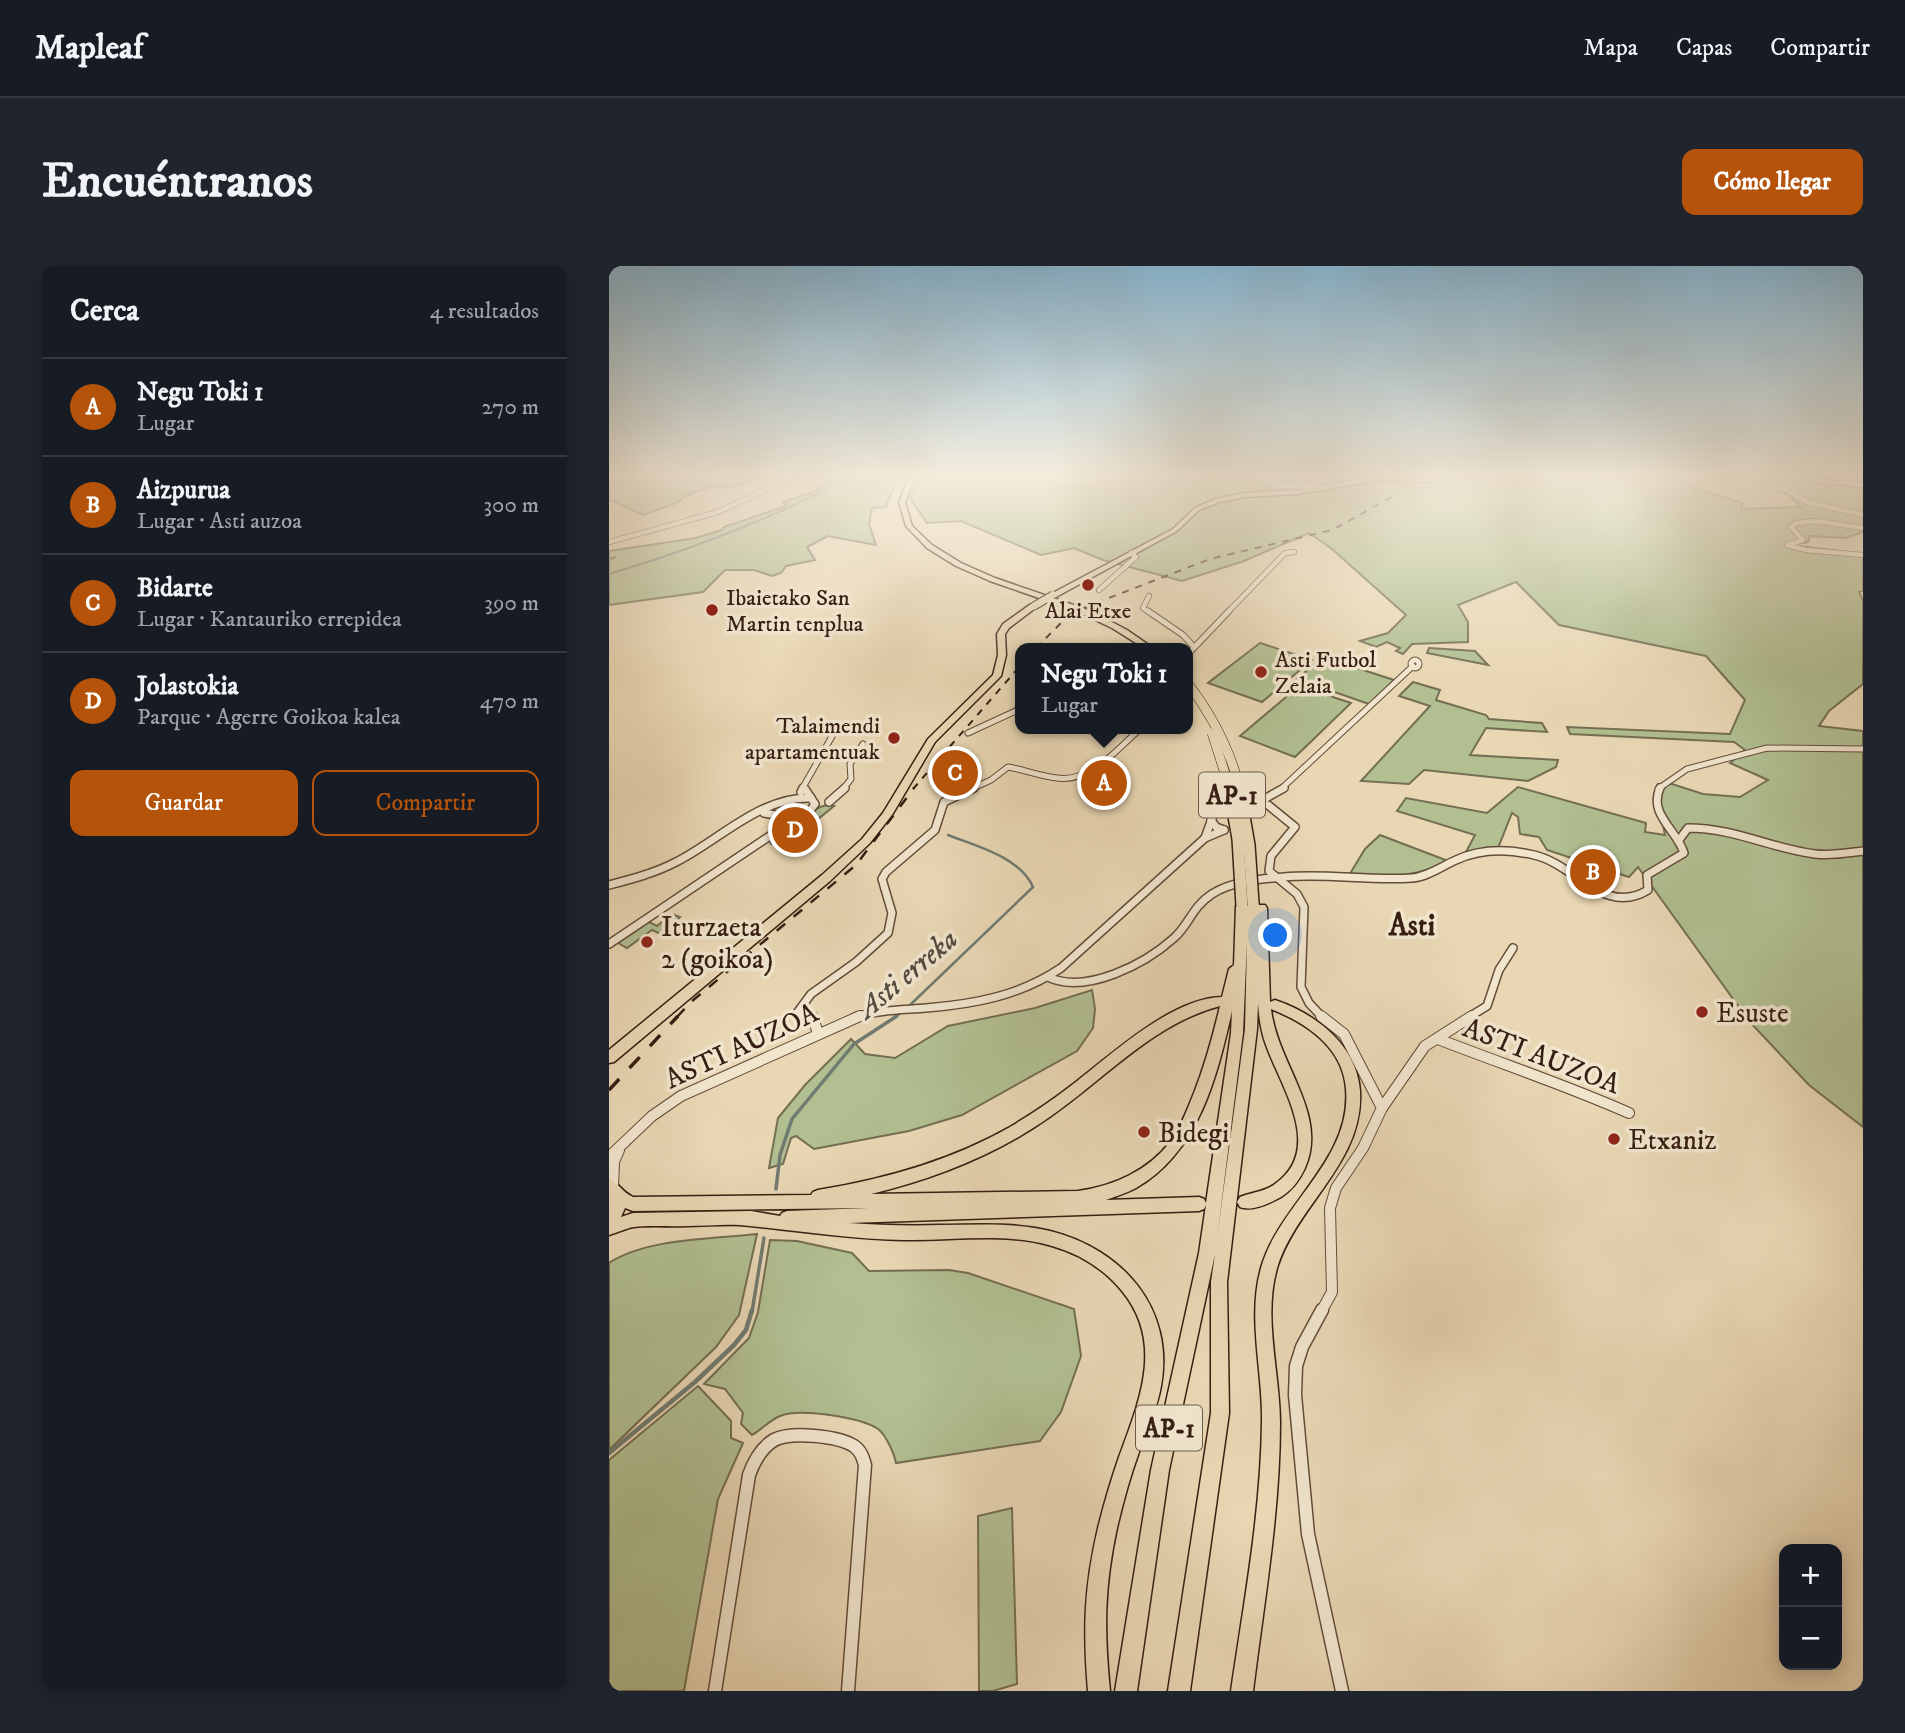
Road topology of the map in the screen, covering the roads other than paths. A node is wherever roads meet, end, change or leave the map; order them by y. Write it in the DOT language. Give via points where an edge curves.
graph roads {
  1 [pos="914,542"];
  2 [pos="923,542"];
  3 [pos="1154,542"];
  4 [pos="1798,542"];
  5 [pos="1294,552"];
  6 [pos="1131,554"];
  7 [pos="1863,555"];
  8 [pos="1099,590"];
  9 [pos="1149,596"];
  10 [pos="1131,643"];
  11 [pos="1140,643"];
  12 [pos="1190,643"];
  13 [pos="1193,646"];
  14 [pos="1413,666"];
  15 [pos="1193,691"];
  16 [pos="1193,700"];
  17 [pos="1193,700"];
  18 [pos="1015,711"];
  19 [pos="835,731"];
  20 [pos="968,733"];
  21 [pos="1134,734"];
  22 [pos="863,744"];
  23 [pos="1863,749"];
  24 [pos="805,789"];
  25 [pos="796,797"];
  26 [pos="811,798"];
  27 [pos="829,802"];
  28 [pos="1254,804"];
  29 [pos="779,805"];
  30 [pos="1237,807"];
  31 [pos="761,813"];
  32 [pos="781,819"];
  33 [pos="1211,820"];
  34 [pos="1224,830"];
  35 [pos="1205,838"];
  36 [pos="1679,840"];
  37 [pos="1863,851"];
  38 [pos="1276,877"];
  39 [pos="609,885"];
  40 [pos="1252,904"];
  41 [pos="1242,938"];
  42 [pos="609,944"];
  43 [pos="1513,948"];
  44 [pos="1048,977"];
  45 [pos="1220,1001"];
  46 [pos="1275,1005"];
  47 [pos="818,1034"];
  48 [pos="1438,1039"];
  49 [pos="609,1057"];
  50 [pos="1382,1108"];
  51 [pos="1629,1114"];
  52 [pos="625,1141"];
  53 [pos="609,1157"];
  54 [pos="613,1191"];
  55 [pos="772,1202"];
  56 [pos="1245,1202"];
  57 [pos="1199,1204"];
  58 [pos="744,1219"];
  59 [pos="609,1225"];
  60 [pos="715,1691"];
  61 [pos="848,1691"];
  62 [pos="1099,1691"];
  63 [pos="1126,1691"];
  64 [pos="1179,1691"];
  65 [pos="1242,1691"];
  66 [pos="1342,1691"];
  1 -- 10 [label="highway" via="964,573 1076,613"];
  2 -- 11 [label="highway" via="968,570 1082,610"];
  3 -- 6 [label="highway"];
  4 -- 7 [label="street" via="1787,545"];
  5 -- 13 [label="street" via="1285,553"];
  6 -- 8 [label="street" via="1136,557"];
  6 -- 49 [label="highway, bridge" via="1006,626 996,676 931,741 866,841"];
  9 -- 12 [label="street" via="1144,610"];
  14 -- 28 [label="street" via="1307,769"];
  15 -- 40 [label="highway, AP-1, bridge" via="1214,719 1229,751 1251,860"];
  16 -- 30 [label="street" via="1221,744"];
  17 -- 40 [label="highway, AP-1, bridge" via="1209,726 1227,774"];
  18 -- 20 [label="street"];
  19 -- 24 [label="street"];
  21 -- 47 [label="street" via="1097,767 1079,776 1062,779 1008,767 944,802 935,830 882,879 892,913 888,933 811,993 797,1013 813,1017"];
  22 -- 27 [label="street" via="850,764 847,786"];
  23 -- 36 [label="street" via="1767,748 1687,769 1658,789 1656,797 1664,824"];
  24 -- 25 [label="street"];
  24 -- 26 [label="street"];
  25 -- 26 [label="street"];
  25 -- 29 [label="street"];
  26 -- 32 [label="street" via="813,810 795,819"];
  28 -- 30 [label="street"];
  28 -- 30 [label="street"];
  28 -- 38 [label="street" via="1269,806 1294,827 1271,856 1269,871"];
  29 -- 31 [label="street"];
  29 -- 32 [label="street"];
  30 -- 33 [label="street" via="1214,813"];
  30 -- 34 [label="street" via="1244,823"];
  31 -- 32 [label="street"];
  31 -- 39 [label="street" via="677,862"];
  32 -- 42 [label="street"];
  33 -- 34 [label="street"];
  33 -- 35 [label="street"];
  34 -- 35 [label="street, ASTI AUZOA"];
  35 -- 44 [label="street, ASTI AUZOA"];
  36 -- 37 [label="street" via="1688,828 1702,827 1799,853 1823,856"];
  36 -- 38 [label="street" via="1681,857 1647,875 1644,894 1622,898 1598,891 1550,860 1512,852 1468,855 1413,878"];
  38 -- 44 [label="street" via="1214,892 1174,938 1117,972 1076,983 1059,983"];
  38 -- 50 [label="street" via="1304,906 1301,987 1309,1003 1344,1034"];
  40 -- 41 [label="highway, AP-1"];
  40 -- 56 [label="highway" via="1266,1023 1302,1115 1307,1140 1291,1180 1272,1194"];
  40 -- 64 [label="highway, AP-1" via="1254,973 1248,1052 1219,1282 1220,1413"];
  41 -- 55 [label="highway" via="1215,1059 1193,1115 1175,1147 1130,1184 1078,1198"];
  41 -- 63 [label="highway, AP-1" via="1237,1033 1207,1253 1160,1470"];
  43 -- 48 [label="street, ASTI AUZOA" via="1486,1006"];
  44 -- 47 [label="street, ASTI AUZOA" via="992,1001 859,1016"];
  45 -- 55 [label="highway" via="1169,1019 1049,1110 979,1150 881,1185"];
  46 -- 65 [label="highway" via="1301,1016 1329,1037 1348,1067 1354,1098 1338,1151 1286,1230 1266,1280 1263,1307 1271,1422 1259,1569"];
  47 -- 52 [label="street, ASTI AUZOA" via="681,1097"];
  48 -- 50 [label="street, ASTI AUZOA" via="1425,1046"];
  48 -- 51 [label="street, ASTI AUZOA" via="1570,1087"];
  50 -- 66 [label="street, ASTI AUZOA" via="1363,1149 1336,1188 1330,1208 1332,1292 1296,1366 1308,1534"];
  52 -- 53 [label="street, ASTI AUZOA"];
  52 -- 54 [label="street, ASTI AUZOA" via="614,1162"];
  54 -- 55 [label="highway" via="641,1204"];
  54 -- 59 [label="highway" via="618,1207"];
  57 -- 58 [label="highway"];
  58 -- 59 [label="highway" via="633,1220"];
  58 -- 62 [label="highway" via="900,1233 1025,1233 1085,1250 1107,1262 1133,1289 1149,1330 1154,1371 1121,1480 1096,1587"];
  60 -- 61 [label="street" via="748,1475 764,1447 791,1434 848,1443 860,1451 865,1465"];
}
